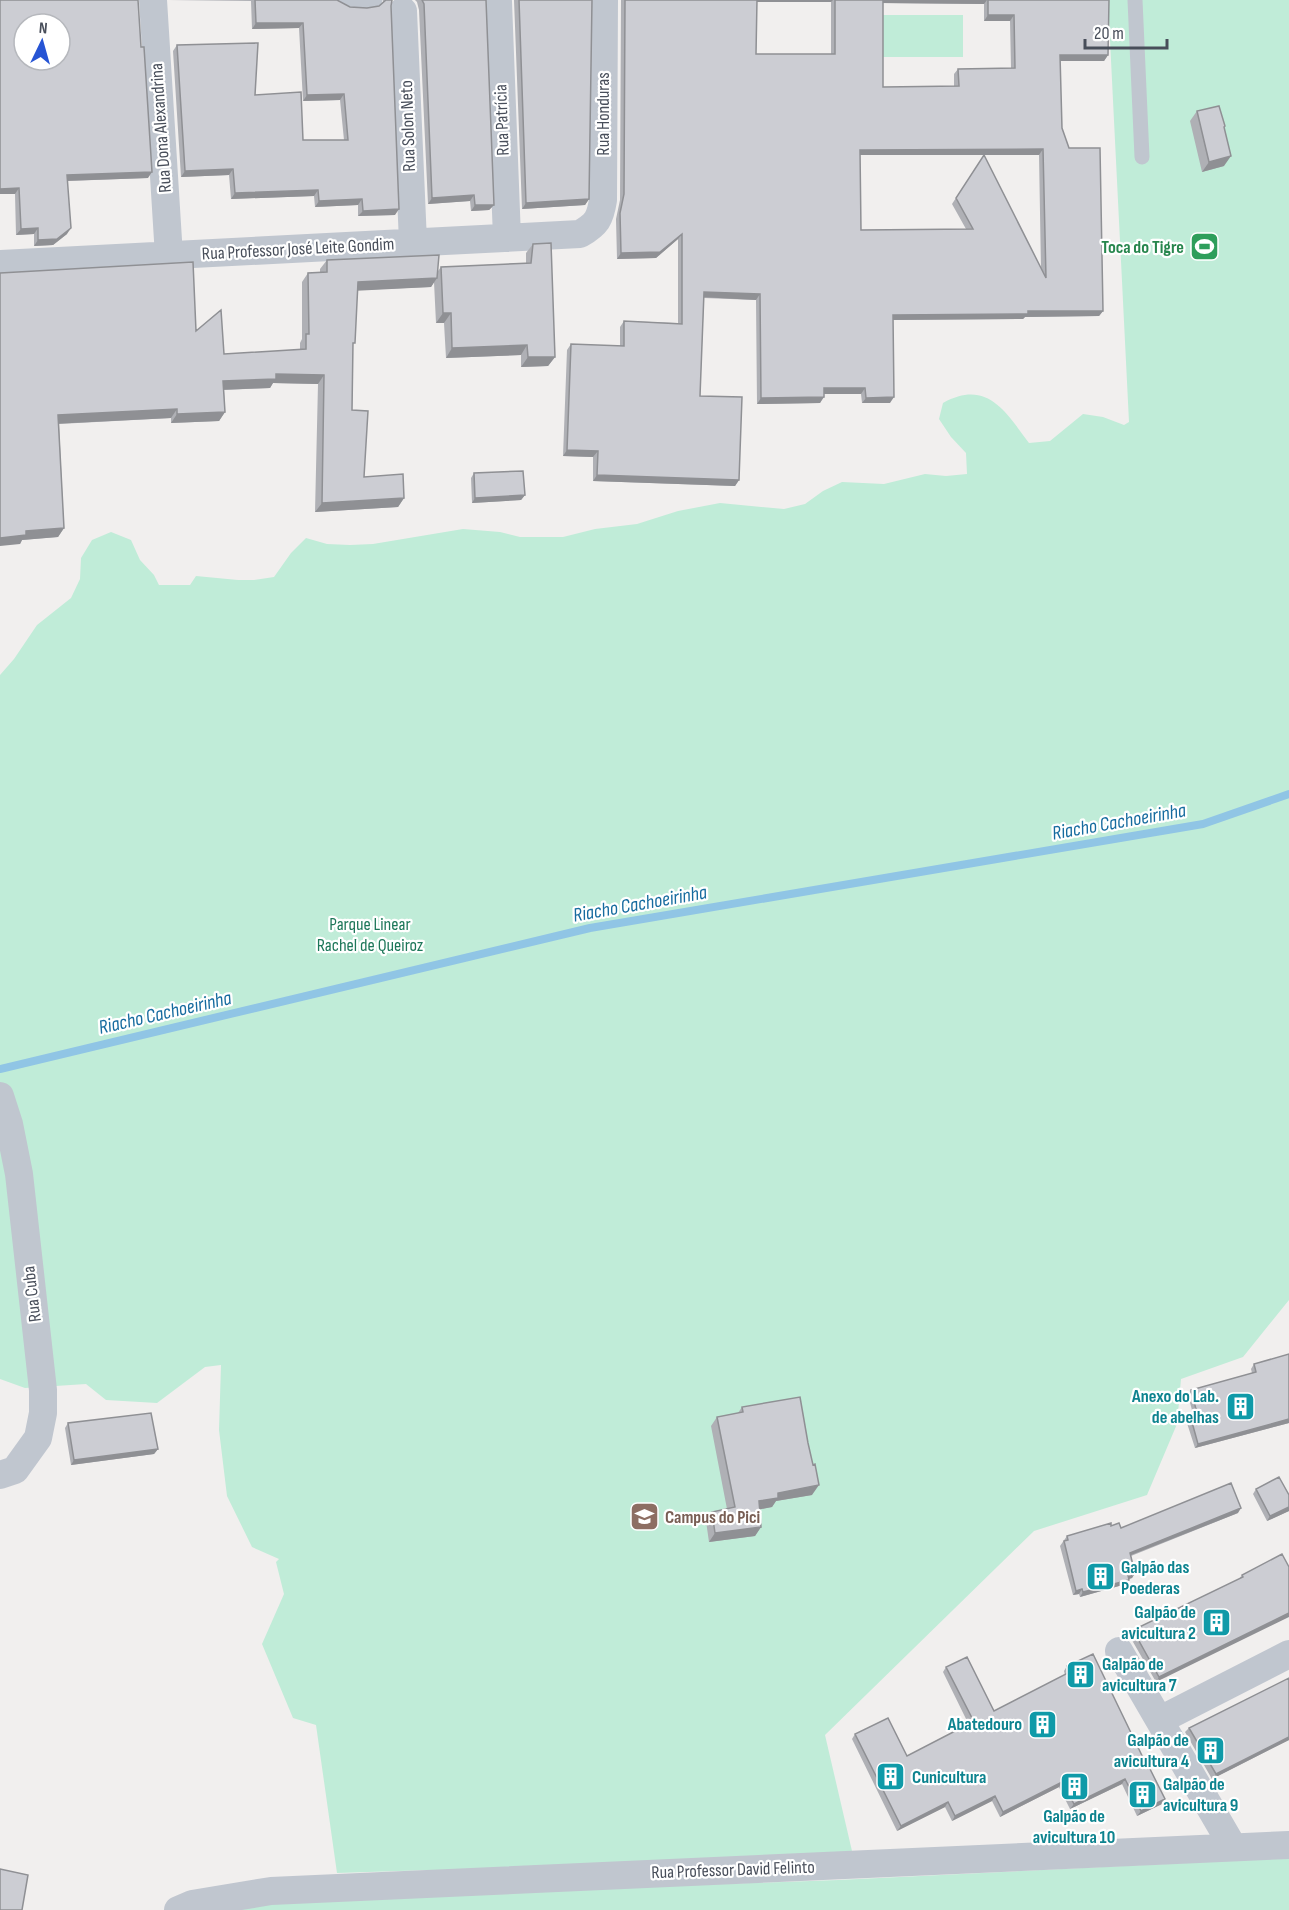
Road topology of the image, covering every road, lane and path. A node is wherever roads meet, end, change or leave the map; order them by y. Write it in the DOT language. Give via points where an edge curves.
graph roads {
  1 [pos="153,0"];
  2 [pos="340,0"];
  3 [pos="375,0"];
  4 [pos="604,0"];
  5 [pos="1134,0"];
  6 [pos="498,2"];
  7 [pos="404,11"];
  8 [pos="1142,157"];
  9 [pos="593,226"];
  10 [pos="507,238"];
  11 [pos="413,242"];
  12 [pos="169,256"];
  13 [pos="0,264"];
  14 [pos="1,1100"];
  15 [pos="0,1475"];
  16 [pos="1119,1651"];
  17 [pos="1289,1653"];
  18 [pos="1160,1720"];
  19 [pos="1289,1845"];
  20 [pos="1233,1847"];
  21 [pos="178,1910"];
  1 -- 12 [label="street, Rua Dona Alexandrina"];
  2 -- 3 [label="lane" via="350,5"];
  4 -- 9 [label="street, Rua Honduras" via="603,200"];
  5 -- 8 [label="lane"];
  6 -- 10 [label="street, Rua Patrícia"];
  7 -- 11 [label="street, Rua Solon Neto"];
  9 -- 10 [label="street, Rua Professor José Leite Gondim" via="580,234"];
  10 -- 11 [label="street, Rua Professor José Leite Gondim"];
  11 -- 12 [label="street, Rua Professor José Leite Gondim"];
  12 -- 13 [label="street, Rua Professor José Leite Gondim"];
  14 -- 15 [label="street, Rua Cuba" via="19,1174 43,1413 38,1438 15,1470"];
  16 -- 18 [label="street"];
  17 -- 18 [label="street"];
  18 -- 20 [label="street"];
  19 -- 20 [label="street, Rua Professor David Felinto"];
  20 -- 21 [label="street, Rua Professor David Felinto" via="271,1891 192,1904"];
}
